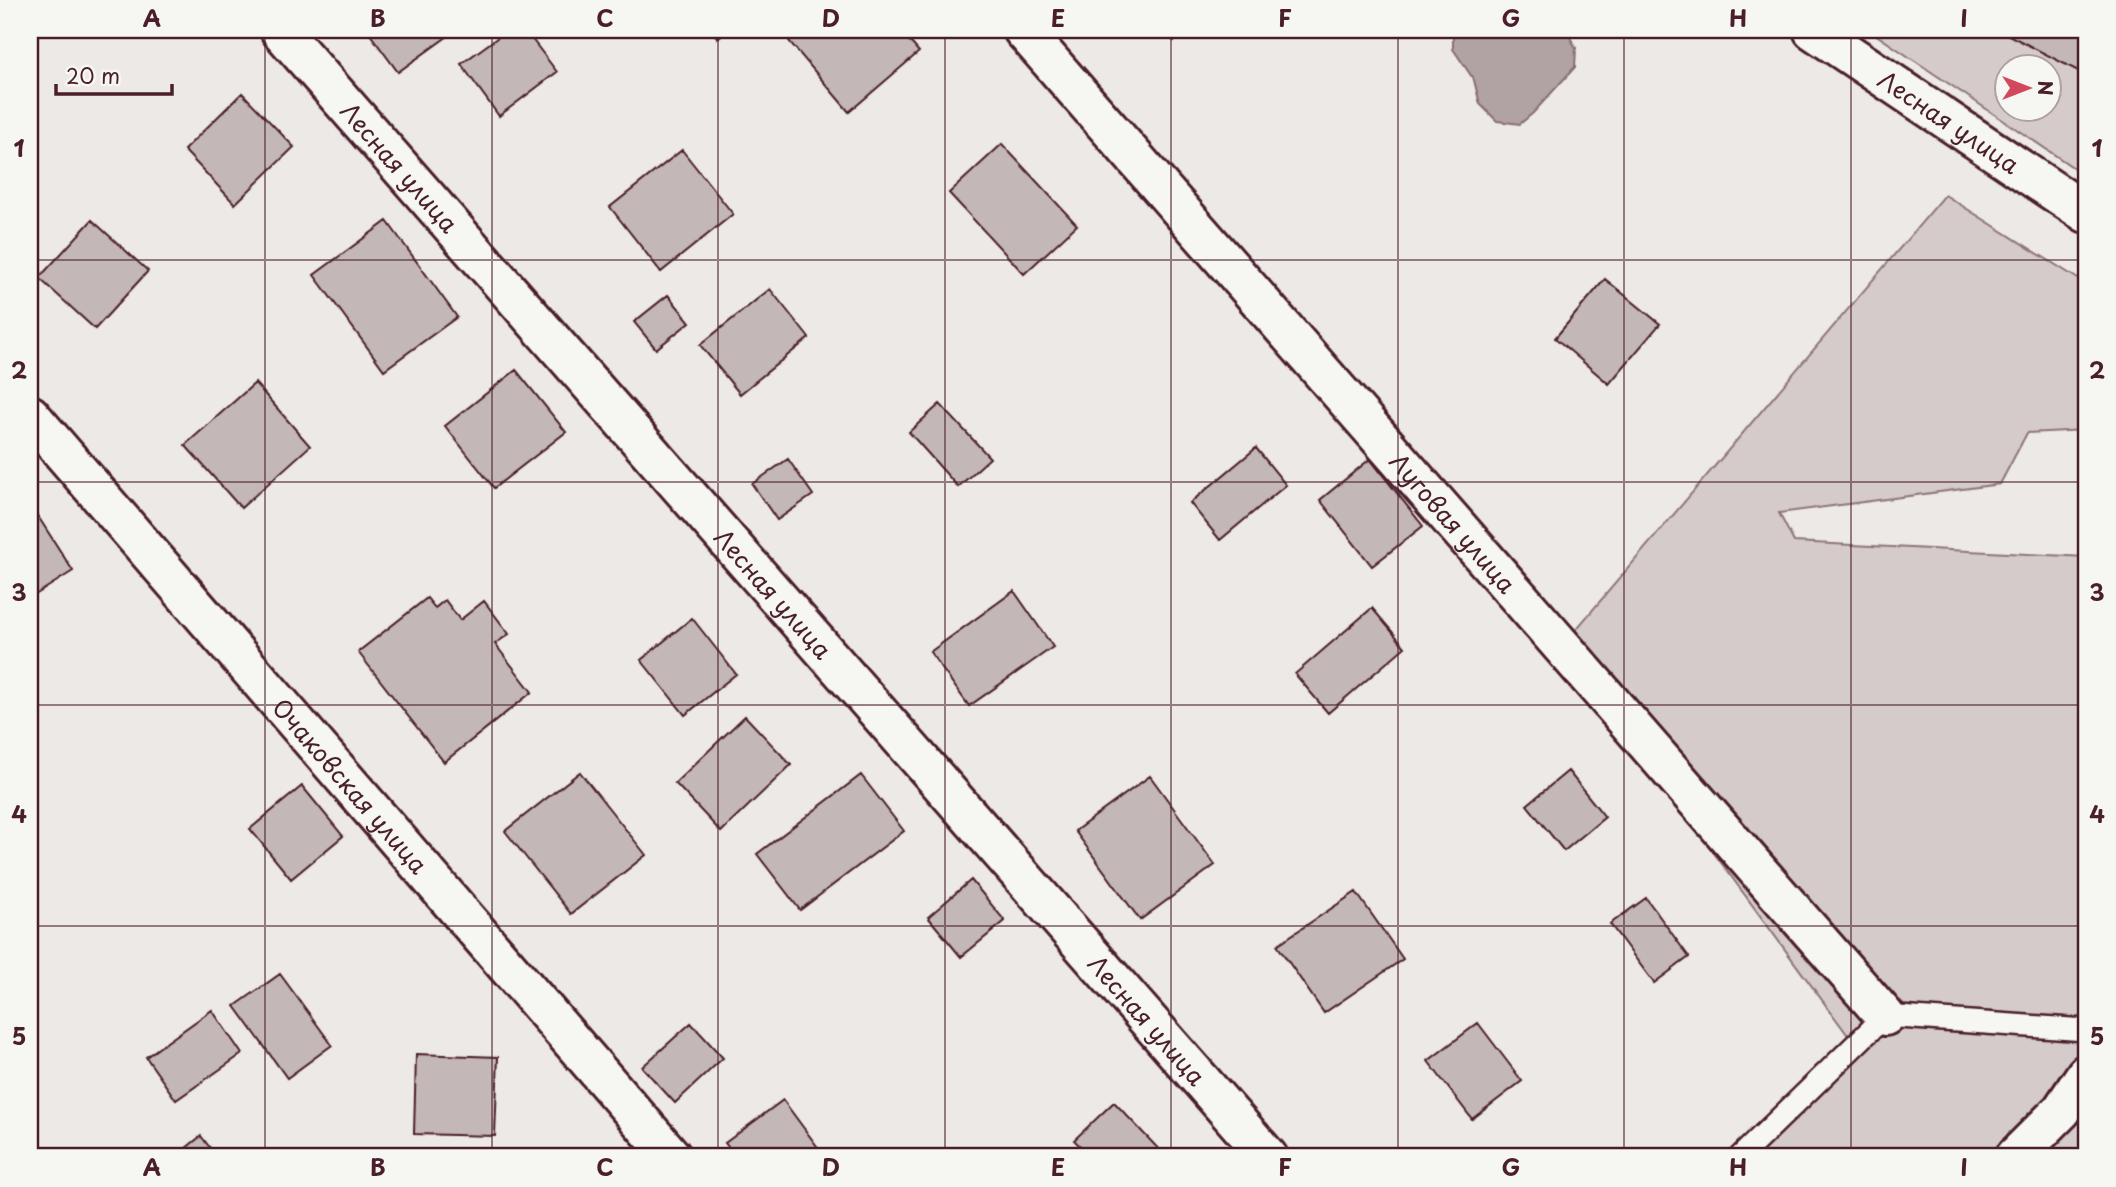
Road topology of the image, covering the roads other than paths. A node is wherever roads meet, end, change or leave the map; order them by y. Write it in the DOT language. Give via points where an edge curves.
graph roads {
  1 [pos="279,30"];
  2 [pos="1023,30"];
  3 [pos="1813,30"];
  4 [pos="2086,213"];
  5 [pos="30,415"];
  6 [pos="1885,1016"];
  7 [pos="2086,1030"];
  8 [pos="2086,1073"];
  9 [pos="671,1157"];
  10 [pos="1268,1157"];
  11 [pos="1740,1157"];
  12 [pos="2015,1157"];
  1 -- 10 [label="street, Лесная улица"];
  2 -- 6 [label="street, Луговая улица"];
  3 -- 4 [label="street, Лесная улица"];
  5 -- 9 [label="street, Очаковская улица"];
  6 -- 7 [label="lane"];
  6 -- 11 [label="lane"];
  8 -- 12 [label="street" via="2062,1110"];
}
